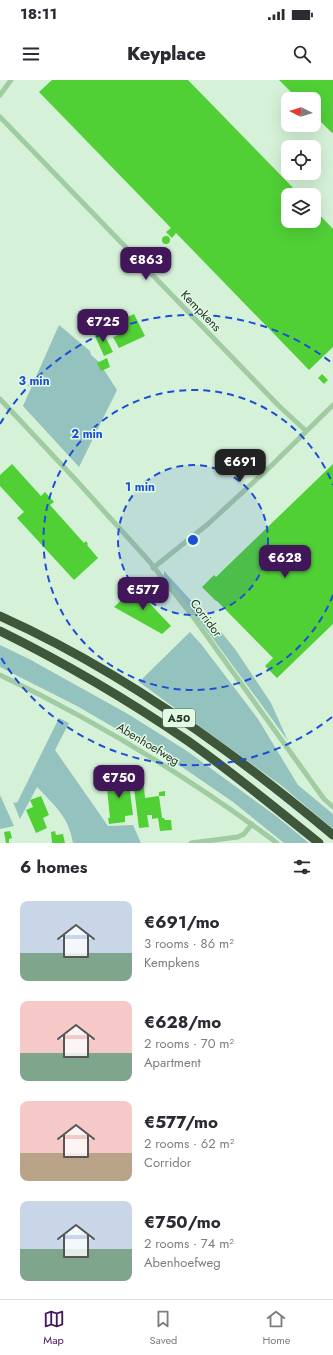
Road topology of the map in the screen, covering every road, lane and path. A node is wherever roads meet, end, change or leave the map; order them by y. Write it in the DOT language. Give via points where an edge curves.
graph roads {
  1 [pos="11,80"];
  2 [pos="0,95"];
  3 [pos="0,117"];
  4 [pos="0,399"];
  5 [pos="333,405"];
  6 [pos="306,431"];
  7 [pos="154,568"];
  8 [pos="0,616"];
  9 [pos="0,631"];
  10 [pos="0,675"];
  11 [pos="333,807"];
  12 [pos="252,824"];
  13 [pos="333,835"];
  14 [pos="191,843"];
  15 [pos="277,843"];
  16 [pos="319,843"];
  1 -- 2 [label="street"];
  3 -- 6 [label="street, Kempkens"];
  4 -- 7 [label="street, Corridor" via="75,478"];
  5 -- 6 [label="street"];
  6 -- 7 [label="street" via="208,524"];
  7 -- 11 [label="street, Corridor" via="194,618 324,799"];
  8 -- 13 [label="highway, A50" via="100,668 190,725 268,782"];
  9 -- 16 [label="highway, A50" via="132,705 188,742"];
  10 -- 12 [label="street, Abenhoefweg" via="131,744"];
  12 -- 14 [label="street" via="238,837"];
  12 -- 15 [label="street, Abenhoefweg"];
}
